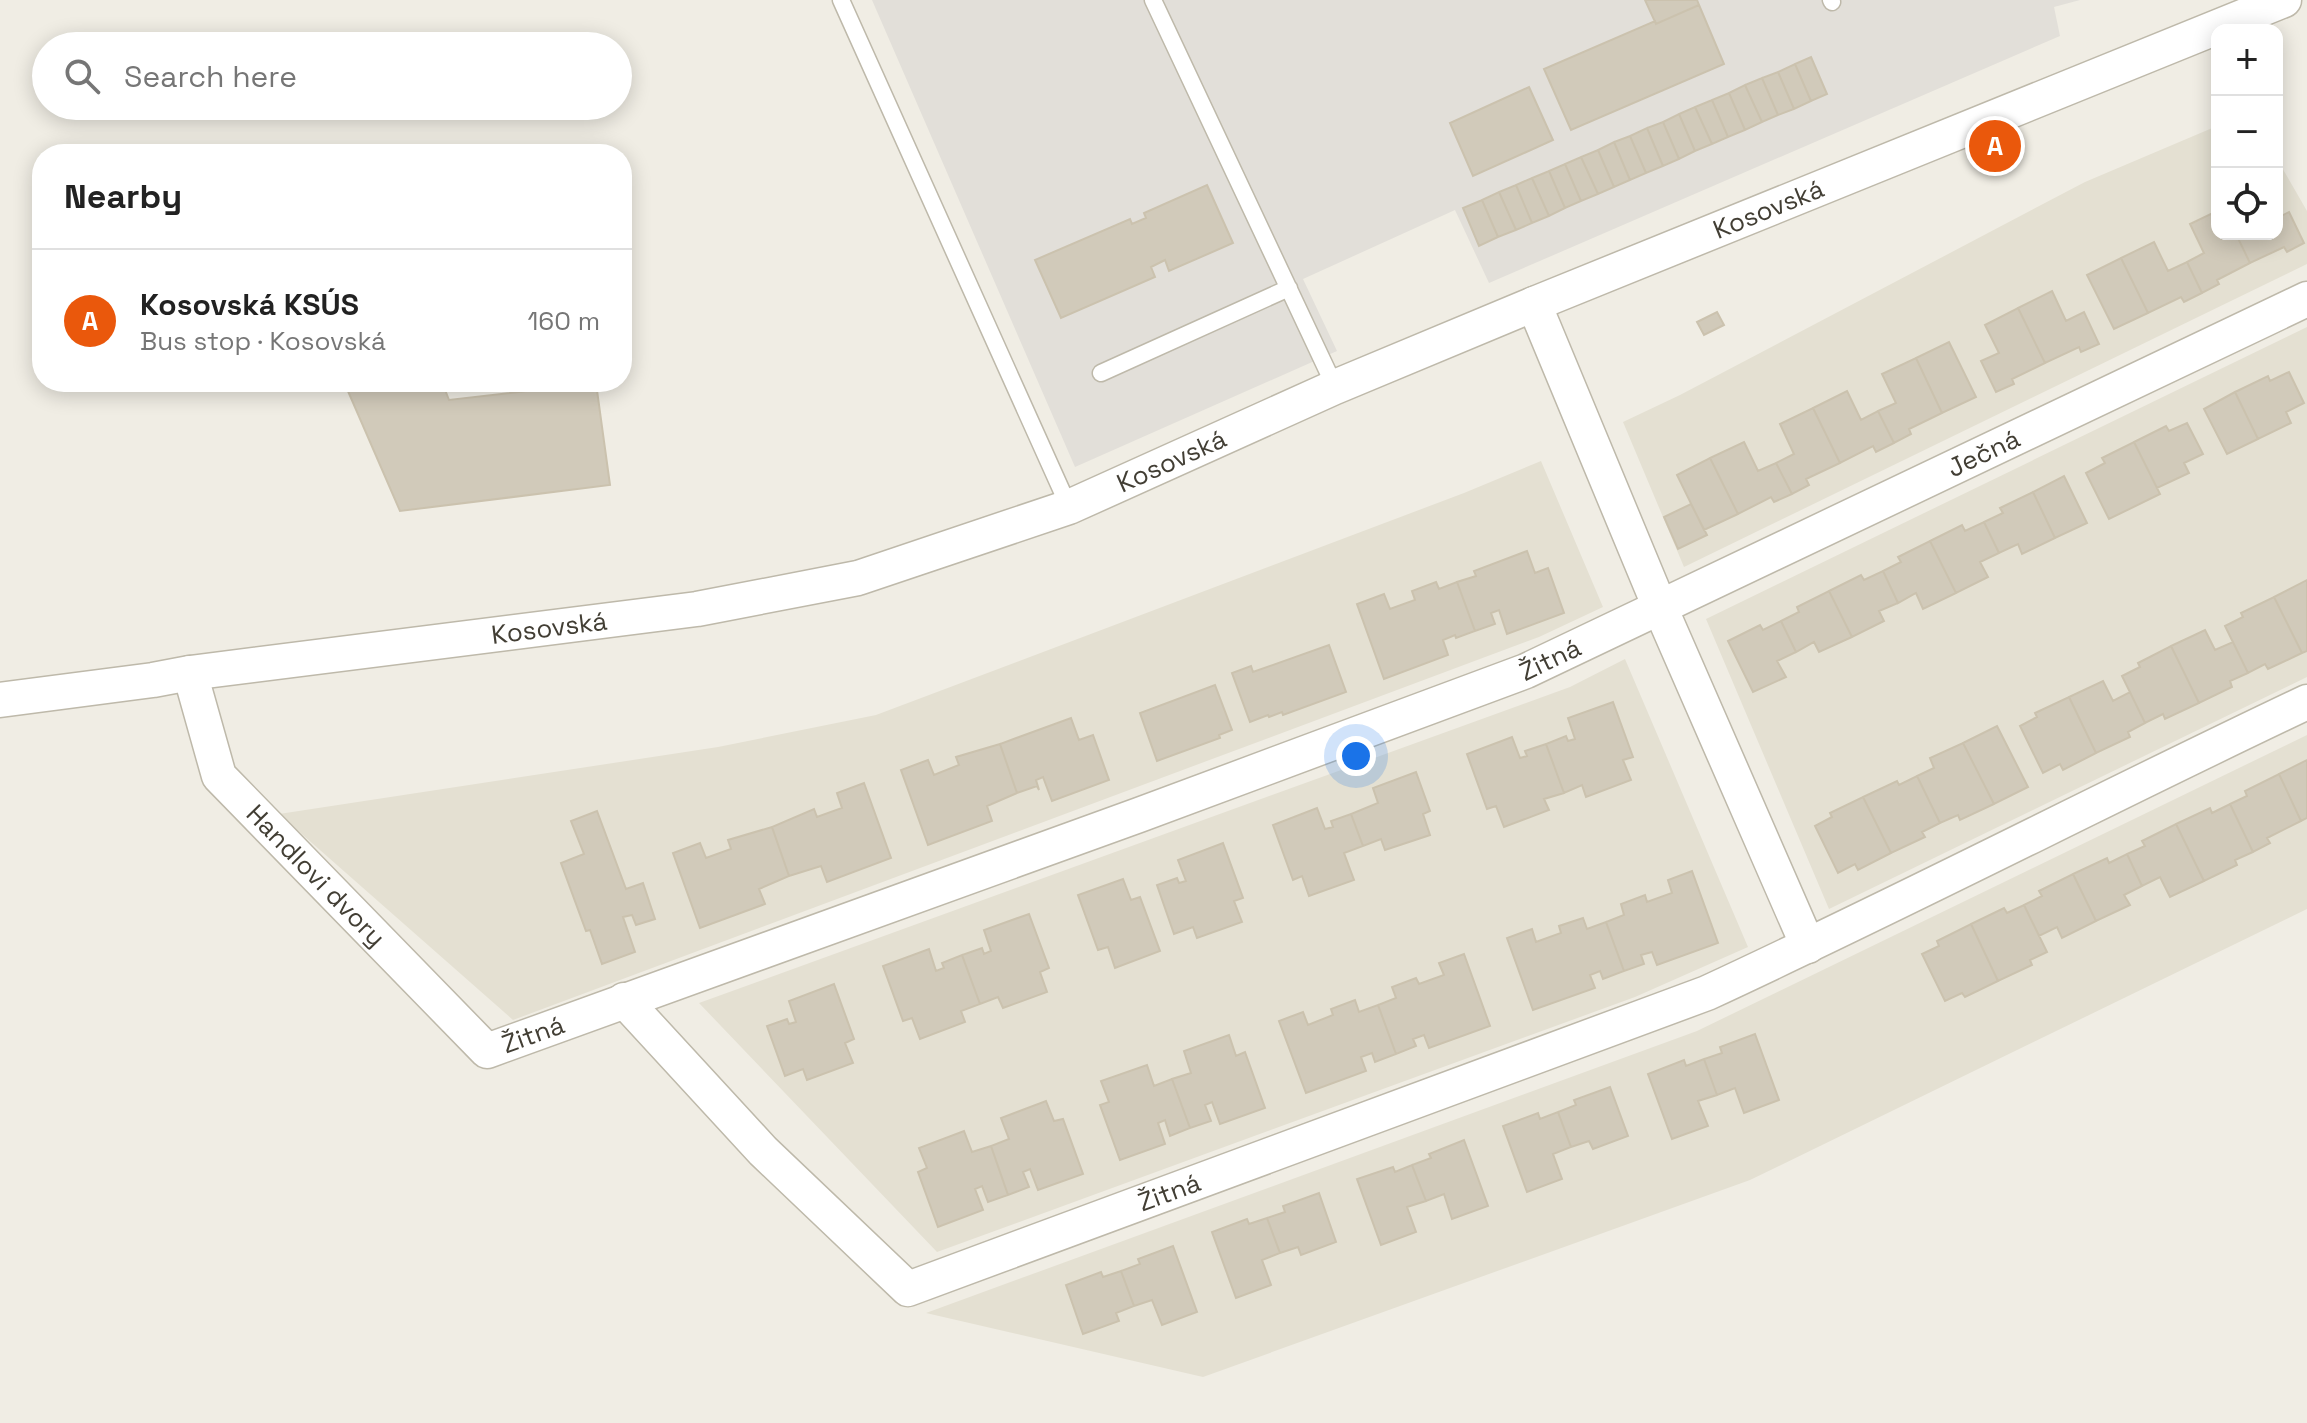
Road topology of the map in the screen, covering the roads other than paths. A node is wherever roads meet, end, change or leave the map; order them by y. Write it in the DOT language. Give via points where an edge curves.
graph roads {
  1 [pos="841,0"];
  2 [pos="1153,0"];
  3 [pos="2284,0"];
  4 [pos="1289,288"];
  5 [pos="2307,299"];
  6 [pos="1534,304"];
  7 [pos="1101,373"];
  8 [pos="1335,387"];
  9 [pos="1069,507"];
  10 [pos="1659,605"];
  11 [pos="190,673"];
  12 [pos="0,700"];
  13 [pos="2307,702"];
  14 [pos="1808,946"];
  15 [pos="624,1000"];
  16 [pos="487,1051"];
  1 -- 9 [label="lane"];
  2 -- 4 [label="lane"];
  3 -- 6 [label="street, Kosovská"];
  4 -- 7 [label="lane"];
  4 -- 8 [label="lane"];
  5 -- 10 [label="street, Ječná"];
  6 -- 8 [label="street, Kosovská"];
  6 -- 10 [label="street"];
  8 -- 9 [label="street, Kosovská"];
  9 -- 11 [label="street, Kosovská" via="858,578 697,609"];
  10 -- 14 [label="street"];
  10 -- 15 [label="street, Žitná" via="1526,671"];
  11 -- 12 [label="street, Kosovská"];
  11 -- 16 [label="street, Handlovi dvory" via="219,776"];
  13 -- 14 [label="street"];
  14 -- 15 [label="street, Žitná" via="1707,993 908,1289 763,1151"];
  15 -- 16 [label="street, Žitná"];
}
